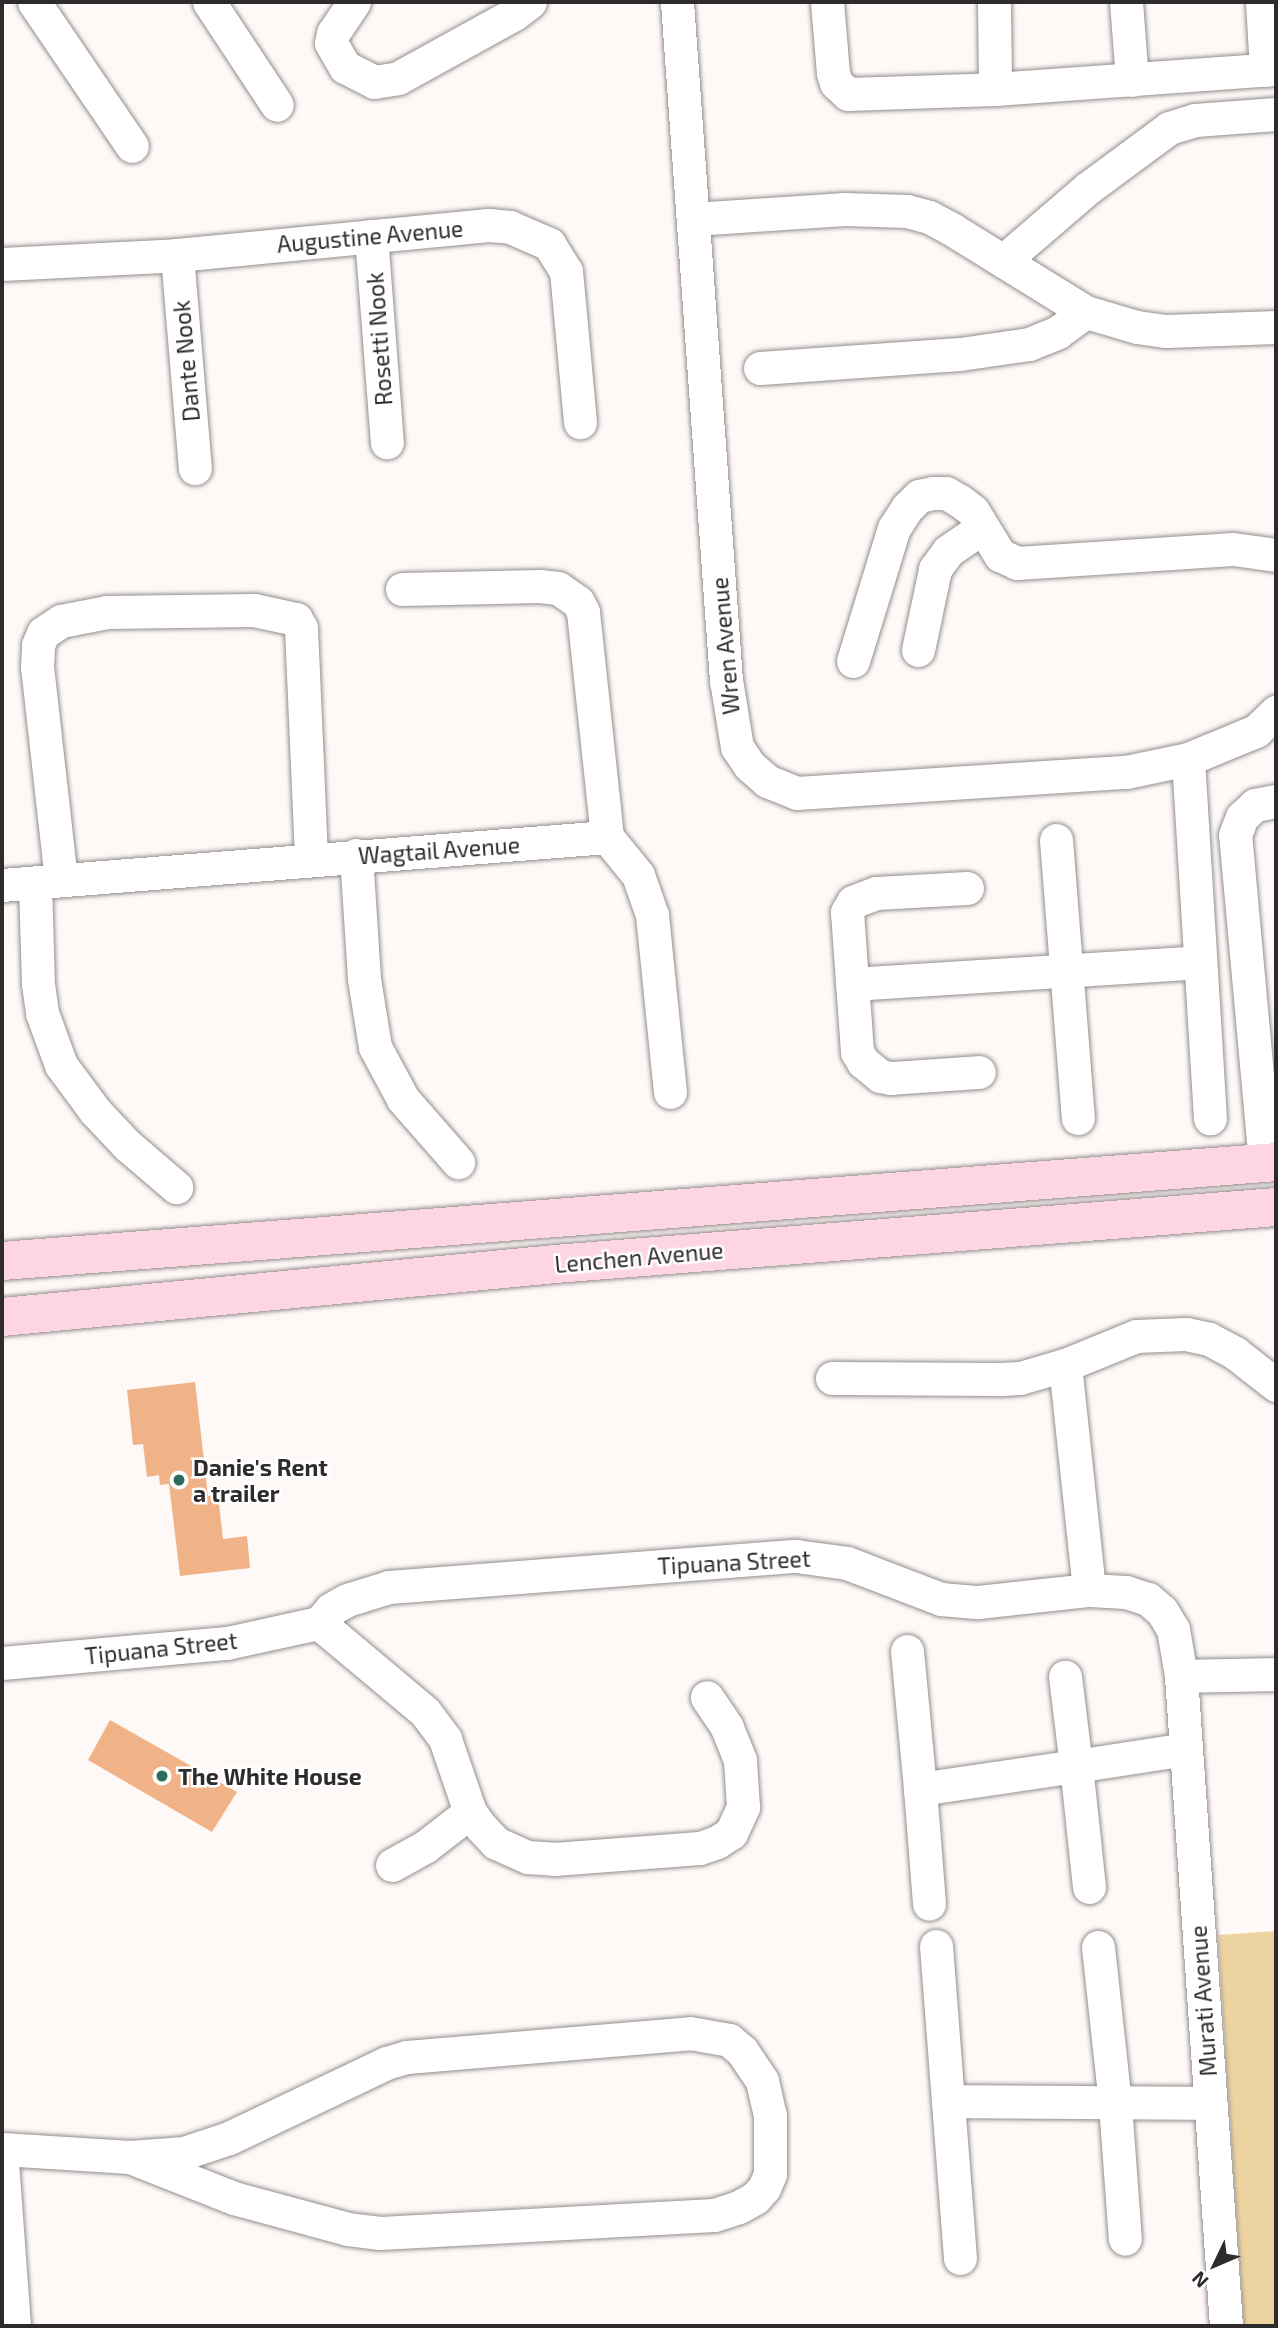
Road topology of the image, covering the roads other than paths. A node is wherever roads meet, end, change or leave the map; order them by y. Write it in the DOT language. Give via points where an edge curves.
graph roads {
  1 [pos="34,2"];
  2 [pos="209,2"];
  3 [pos="354,2"];
  4 [pos="530,2"];
  5 [pos="677,2"];
  6 [pos="827,2"];
  7 [pos="994,2"];
  8 [pos="1126,2"];
  9 [pos="1262,2"];
  10 [pos="1271,70"];
  11 [pos="1132,80"];
  12 [pos="995,89"];
  13 [pos="277,105"];
  14 [pos="1276,114"];
  15 [pos="132,146"];
  16 [pos="693,219"];
  17 [pos="371,236"];
  18 [pos="177,255"];
  19 [pos="1003,261"];
  20 [pos="2,265"];
  21 [pos="1086,312"];
  22 [pos="1276,327"];
  23 [pos="760,368"];
  24 [pos="580,422"];
  25 [pos="387,442"];
  26 [pos="195,468"];
  27 [pos="984,527"];
  28 [pos="1276,555"];
  29 [pos="402,589"];
  30 [pos="918,650"];
  31 [pos="853,661"];
  32 [pos="1266,721"];
  33 [pos="1188,759"];
  34 [pos="1276,801"];
  35 [pos="607,837"];
  36 [pos="1056,840"];
  37 [pos="356,855"];
  38 [pos="311,859"];
  39 [pos="48,882"];
  40 [pos="2,886"];
  41 [pos="967,888"];
  42 [pos="1198,962"];
  43 [pos="1065,972"];
  44 [pos="852,984"];
  45 [pos="1264,1026"];
  46 [pos="979,1072"];
  47 [pos="670,1092"];
  48 [pos="1078,1118"];
  49 [pos="1210,1118"];
  50 [pos="458,1162"];
  51 [pos="1271,1162"];
  52 [pos="176,1188"];
  53 [pos="1276,1207"];
  54 [pos="2,1261"];
  55 [pos="2,1317"];
  56 [pos="1065,1365"];
  57 [pos="832,1377"];
  58 [pos="1276,1385"];
  59 [pos="1088,1590"];
  60 [pos="319,1623"];
  61 [pos="906,1651"];
  62 [pos="2,1663"];
  63 [pos="1276,1674"];
  64 [pos="1181,1676"];
  65 [pos="1066,1677"];
  66 [pos="707,1697"];
  67 [pos="1186,1749"];
  68 [pos="1076,1766"];
  69 [pos="920,1789"];
  70 [pos="470,1812"];
  71 [pos="391,1865"];
  72 [pos="1089,1887"];
  73 [pos="929,1904"];
  74 [pos="936,1946"];
  75 [pos="1098,1947"];
  76 [pos="948,2101"];
  77 [pos="1210,2103"];
  78 [pos="1115,2104"];
  79 [pos="2,2149"];
  80 [pos="130,2157"];
  81 [pos="2,2162"];
  82 [pos="1125,2239"];
  83 [pos="960,2258"];
  84 [pos="14,2326"];
  85 [pos="1226,2326"];
  1 -- 15 [label="street"];
  2 -- 13 [label="street"];
  3 -- 4 [label="street" via="331,43 345,66 374,82 398,78"];
  5 -- 16 [label="street, Wren Avenue"];
  6 -- 12 [label="street" via="833,74 848,94"];
  7 -- 12 [label="street"];
  8 -- 11 [label="street"];
  9 -- 10 [label="street"];
  10 -- 11 [label="street"];
  11 -- 12 [label="street"];
  14 -- 19 [label="street" via="1195,120 1169,128 1088,188"];
  16 -- 19 [label="street" via="845,209 907,211 929,217"];
  16 -- 33 [label="street, Wren Avenue" via="726,680 737,747 750,766 781,788 817,793 1126,772"];
  17 -- 18 [label="street, Augustine Avenue"];
  17 -- 24 [label="street, Augustine Avenue" via="489,225 510,227 549,244 563,265 569,291"];
  17 -- 25 [label="street, Rosetti Nook"];
  18 -- 20 [label="street, Augustine Avenue"];
  18 -- 26 [label="street, Dante Nook"];
  19 -- 21 [label="street"];
  21 -- 22 [label="street" via="1166,331"];
  21 -- 23 [label="street" via="1058,332 1029,344 960,354"];
  27 -- 28 [label="street" via="1000,555 1017,562 1233,549"];
  27 -- 30 [label="street" via="948,551 935,569"];
  27 -- 31 [label="street" via="973,511 946,494 919,496 907,508 889,540"];
  29 -- 35 [label="street" via="539,586 558,589 578,602 583,612"];
  32 -- 33 [label="street, Wren Avenue"];
  33 -- 42 [label="street"];
  34 -- 45 [label="street" via="1255,805 1242,817 1235,835"];
  35 -- 37 [label="street, Wagtail Avenue"];
  35 -- 47 [label="street" via="638,875 652,915"];
  36 -- 43 [label="street"];
  37 -- 38 [label="street, Wagtail Avenue"];
  37 -- 50 [label="street" via="364,979 375,1047 403,1099"];
  38 -- 39 [label="street, Wagtail Avenue"];
  38 -- 39 [label="street" via="301,628 296,619 254,610 107,612 61,621 43,633 38,645"];
  39 -- 40 [label="street, Wagtail Avenue"];
  39 -- 52 [label="street" via="38,984 42,1013 61,1065 95,1111"];
  41 -- 44 [label="street" via="895,891 853,902 847,912"];
  42 -- 43 [label="street"];
  42 -- 49 [label="street"];
  43 -- 44 [label="street"];
  43 -- 48 [label="street"];
  44 -- 46 [label="street" via="857,1052 870,1070 891,1078"];
  45 -- 51 [label="street"];
  51 -- 54 [label="main road, Lenchen Avenue"];
  53 -- 55 [label="main road, Lenchen Avenue" via="555,1264"];
  56 -- 57 [label="street" via="1001,1380"];
  56 -- 58 [label="street" via="1136,1336 1186,1334 1209,1339 1235,1353"];
  56 -- 59 [label="street"];
  59 -- 60 [label="street, Tipuana Street" via="978,1602 941,1599 847,1563 796,1556 390,1587 347,1600"];
  59 -- 64 [label="street, Tipuana Street" via="1126,1592 1148,1599 1162,1611 1173,1629"];
  60 -- 62 [label="street, Tipuana Street" via="206,1647"];
  60 -- 70 [label="street" via="436,1725 454,1760"];
  61 -- 69 [label="street"];
  63 -- 64 [label="street"];
  64 -- 67 [label="street, Murati Avenue"];
  65 -- 68 [label="street"];
  66 -- 70 [label="street" via="734,1742 743,1789 738,1821 731,1833 717,1842 554,1860 528,1857 496,1843"];
  67 -- 68 [label="street"];
  67 -- 77 [label="street, Murati Avenue"];
  68 -- 69 [label="street"];
  68 -- 72 [label="street"];
  69 -- 73 [label="street"];
  70 -- 71 [label="street" via="426,1846"];
  74 -- 76 [label="street"];
  75 -- 78 [label="street"];
  76 -- 78 [label="street"];
  76 -- 83 [label="street"];
  77 -- 78 [label="street"];
  77 -- 85 [label="street, Murati Avenue"];
  78 -- 82 [label="street"];
  79 -- 80 [label="street"];
  80 -- 80 [label="street" via="200,2150 407,2057 690,2034 729,2040 742,2050 762,2081 770,2115 771,2174 764,2188 755,2198 715,2215 380,2233 348,2229 234,2198"];
  81 -- 84 [label="street"];
}
